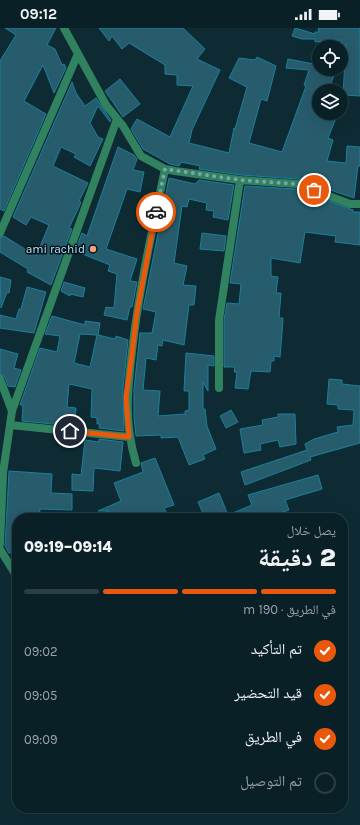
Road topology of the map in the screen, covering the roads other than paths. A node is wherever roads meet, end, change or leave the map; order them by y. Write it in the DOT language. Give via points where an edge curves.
graph roads {
  1 [pos="65,28"];
  2 [pos="77,56"];
  3 [pos="117,119"];
  4 [pos="165,169"];
  5 [pos="240,180"];
  6 [pos="360,204"];
  7 [pos="0,233"];
  8 [pos="0,379"];
  9 [pos="219,388"];
  10 [pos="12,411"];
  11 [pos="10,425"];
  12 [pos="129,437"];
  13 [pos="136,463"];
  14 [pos="0,544"];
  15 [pos="0,549"];
  16 [pos="12,569"];
  1 -- 2 [label="street"];
  2 -- 3 [label="street"];
  2 -- 7 [label="street"];
  3 -- 4 [label="street" via="141,156"];
  3 -- 10 [label="street"];
  4 -- 5 [label="street"];
  4 -- 12 [label="street" via="137,312 126,397"];
  5 -- 6 [label="street" via="297,184 350,204"];
  5 -- 9 [label="street" via="219,320"];
  8 -- 10 [label="street"];
  10 -- 11 [label="street"];
  11 -- 12 [label="street"];
  11 -- 14 [label="street" via="3,473"];
  12 -- 13 [label="street"];
  15 -- 16 [label="street"];
}
